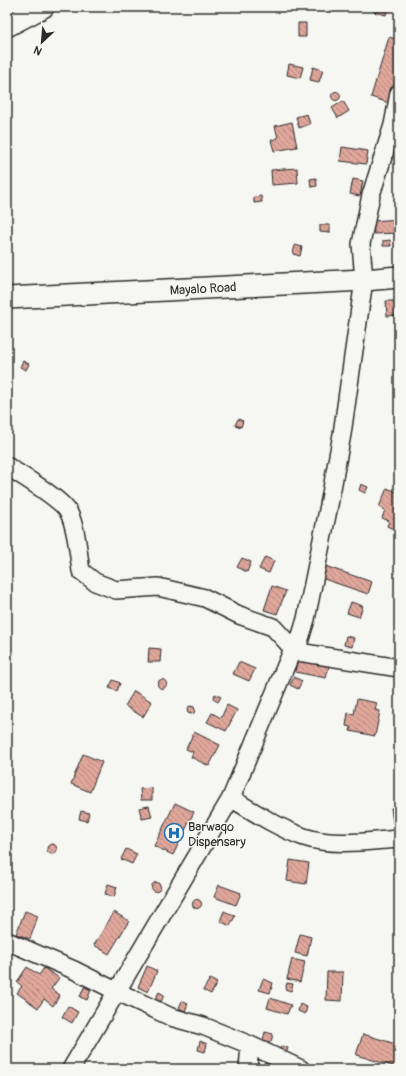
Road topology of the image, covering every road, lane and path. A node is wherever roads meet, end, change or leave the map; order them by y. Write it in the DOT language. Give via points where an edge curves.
graph roads {
  1 [pos="43,7"];
  2 [pos="7,26"];
  3 [pos="399,93"];
  4 [pos="399,277"];
  5 [pos="364,280"];
  6 [pos="7,298"];
  7 [pos="7,466"];
  8 [pos="296,652"];
  9 [pos="399,668"];
  10 [pos="231,798"];
  11 [pos="399,839"];
  12 [pos="7,941"];
  13 [pos="116,991"];
  14 [pos="250,1045"];
  15 [pos="71,1069"];
  16 [pos="248,1069"];
  17 [pos="301,1069"];
  1 -- 2 [label="street"];
  3 -- 5 [label="street" via="371,195 361,244"];
  4 -- 5 [label="street, Mayalo Road"];
  5 -- 6 [label="street, Mayalo Road"];
  5 -- 8 [label="street" via="329,505 306,619"];
  7 -- 8 [label="street" via="44,490 68,511 81,571 95,582 116,590 158,587 205,598 239,615 272,627"];
  8 -- 9 [label="street"];
  8 -- 10 [label="street" via="292,651"];
  10 -- 11 [label="street" via="305,837 337,842"];
  10 -- 13 [label="street"];
  12 -- 13 [label="street"];
  13 -- 14 [label="street" via="171,1017 203,1026"];
  13 -- 15 [label="street"];
  14 -- 16 [label="street"];
  14 -- 17 [label="street"];
}
